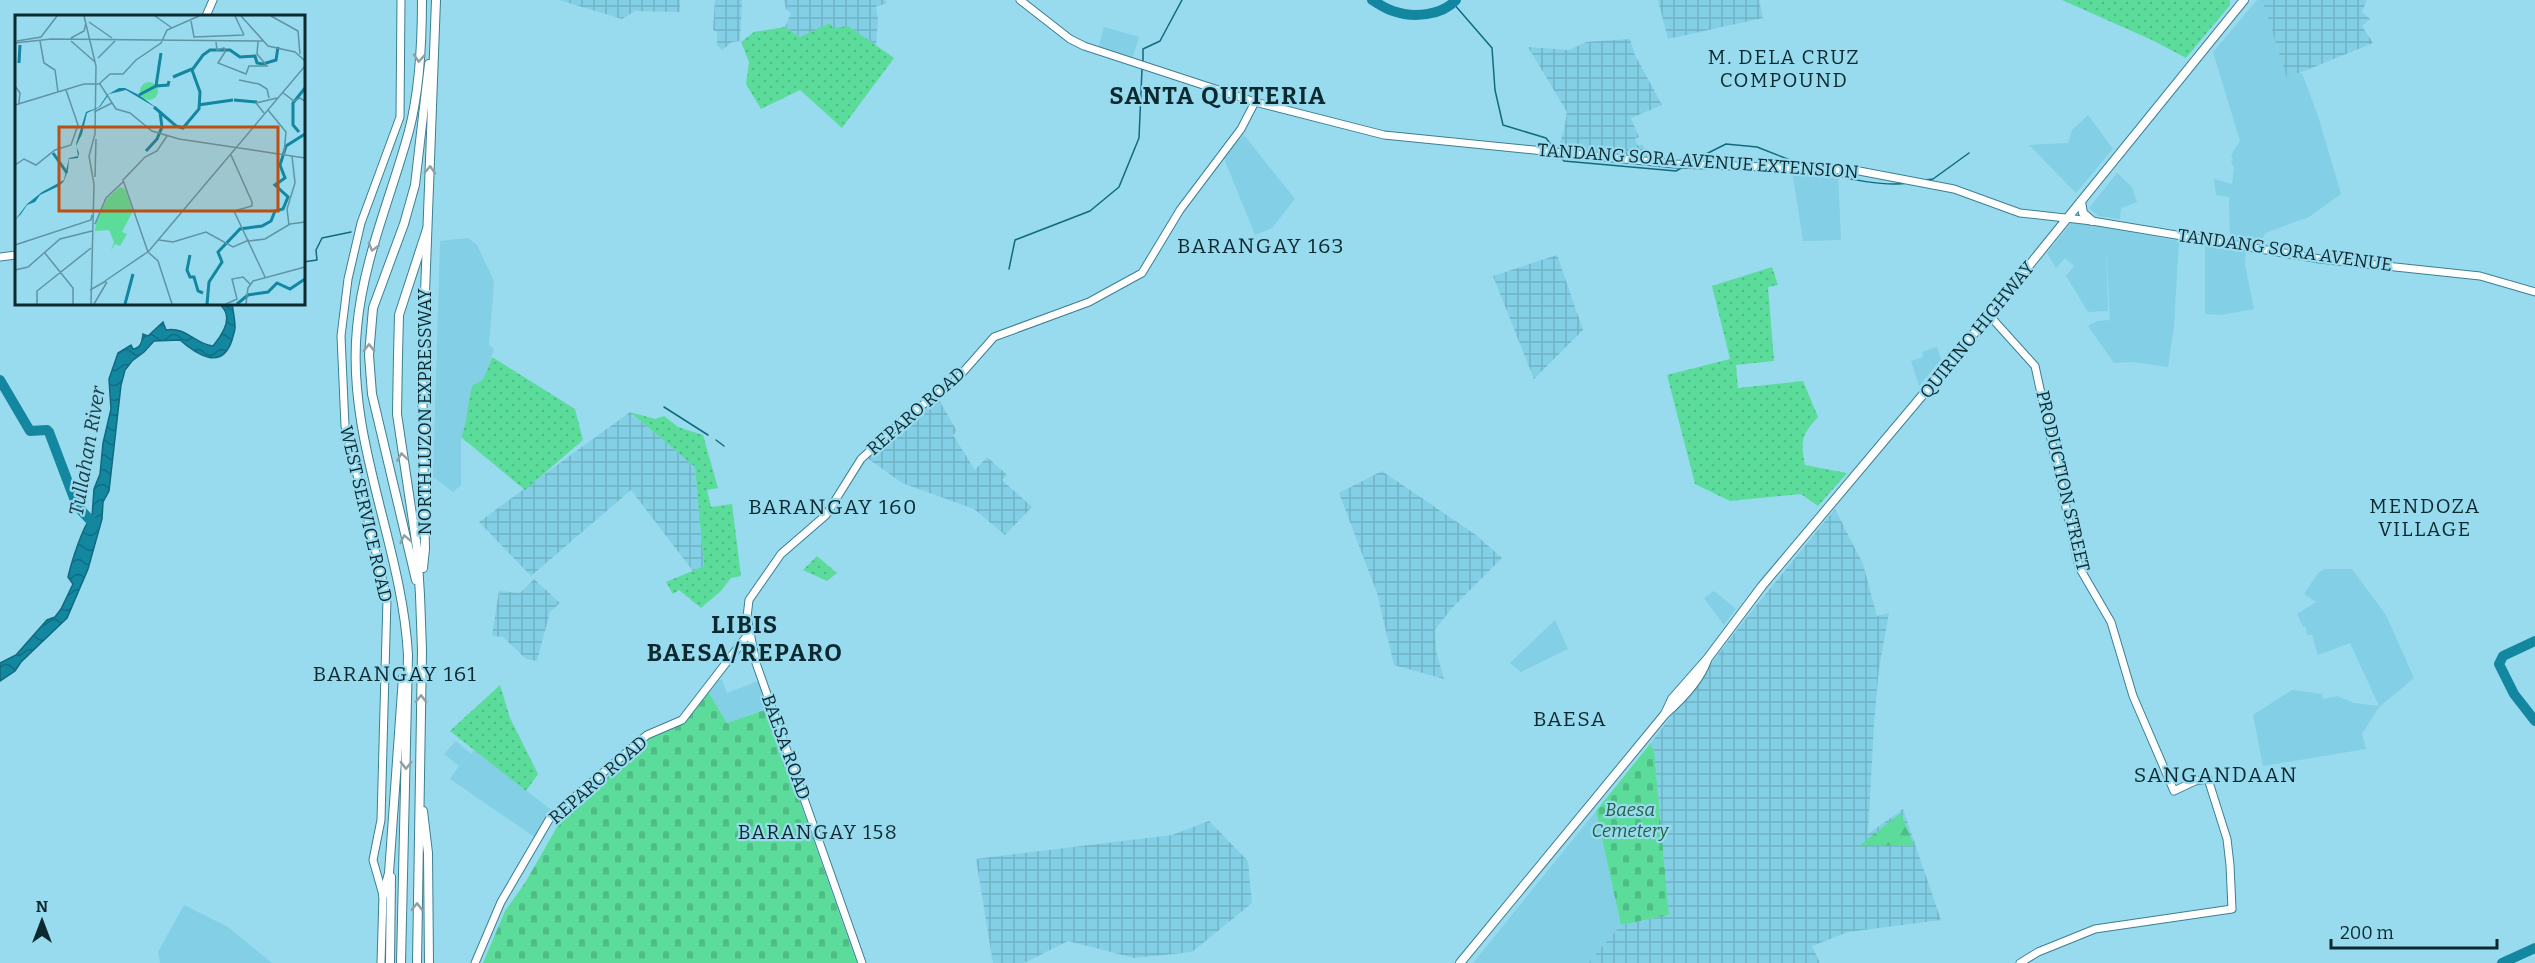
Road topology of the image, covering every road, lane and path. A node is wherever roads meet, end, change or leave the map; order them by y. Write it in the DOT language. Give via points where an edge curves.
graph roads {
  1 [pos="213,0"];
  2 [pos="400,0"];
  3 [pos="422,0"];
  4 [pos="436,0"];
  5 [pos="1020,0"];
  6 [pos="2244,0"];
  7 [pos="206,15"];
  8 [pos="436,18"];
  9 [pos="1255,102"];
  10 [pos="2081,202"];
  11 [pos="2068,218"];
  12 [pos="2092,221"];
  13 [pos="427,229"];
  14 [pos="15,255"];
  15 [pos="0,257"];
  16 [pos="2535,292"];
  17 [pos="1989,315"];
  18 [pos="420,595"];
  19 [pos="406,622"];
  20 [pos="750,632"];
  21 [pos="419,778"];
  22 [pos="390,856"];
  23 [pos="383,895"];
  24 [pos="2019,962"];
  25 [pos="381,963"];
  26 [pos="390,963"];
  27 [pos="401,963"];
  28 [pos="417,963"];
  29 [pos="429,963"];
  30 [pos="475,963"];
  31 [pos="862,963"];
  32 [pos="1460,963"];
  1 -- 7 [label="main road"];
  2 -- 23 [label="main road, WEST SERVICE ROAD" via="400,117 354,248 341,336 345,426 387,598 381,820 373,860"];
  3 -- 19 [label="highway, NORTH LUZON EXPRESSWAY, one-way" via="418,76 410,129 371,254 356,330 359,411"];
  4 -- 8 [label="highway, NORTH LUZON EXPRESSWAY"];
  5 -- 9 [label="main road, TANDANG SORA AVENUE EXTENSION" via="1084,46"];
  6 -- 10 [label="main road, QUIRINO HIGHWAY"];
  13 -- 8 [label="highway, NORTH LUZON EXPRESSWAY, one-way"];
  18 -- 8 [label="highway, NORTH LUZON EXPRESSWAY, one-way" via="372,394 369,355 373,308 415,185"];
  9 -- 11 [label="main road, TANDANG SORA AVENUE EXTENSION" via="1384,135 1674,164 1854,170 1954,189 2020,213"];
  9 -- 20 [label="main road, REPARO ROAD" via="1242,129 1180,210 1142,273 1089,302 994,337 956,380 909,414 866,454 826,515 781,554 762,580 747,606"];
  10 -- 11 [label="main road, QUIRINO HIGHWAY"];
  10 -- 12 [label="main road" via="2084,214"];
  11 -- 12 [label="main road, TANDANG SORA AVENUE"];
  11 -- 17 [label="main road, QUIRINO HIGHWAY"];
  12 -- 16 [label="main road, TANDANG SORA AVENUE" via="2320,259 2476,275"];
  13 -- 18 [label="highway, NORTH LUZON EXPRESSWAY" via="422,373 425,549"];
  18 -- 13 [label="highway, NORTH LUZON EXPRESSWAY, one-way" via="397,414 398,345 399,315"];
  14 -- 15 [label="main road"];
  17 -- 24 [label="main road, PRODUCTION STREET" via="2035,366 2079,567 2111,622 2133,696 2174,790 2208,779 2227,839 2230,865 2232,909 2095,929"];
  17 -- 32 [label="main road, QUIRINO HIGHWAY" via="1769,578 1678,703"];
  21 -- 18 [label="highway, NORTH LUZON EXPRESSWAY, one-way"];
  19 -- 22 [label="highway"];
  19 -- 27 [label="highway, NORTH LUZON EXPRESSWAY, one-way"];
  20 -- 30 [label="main road, REPARO ROAD" via="682,720 647,735 550,819 501,902"];
  20 -- 31 [label="main road, BAESA ROAD" via="769,702"];
  28 -- 21 [label="highway, NORTH LUZON EXPRESSWAY, one-way"];
  21 -- 29 [label="highway" via="428,853"];
  22 -- 23 [label="highway"];
  22 -- 26 [label="highway"];
  23 -- 25 [label="main road, WEST SERVICE ROAD"];
}
